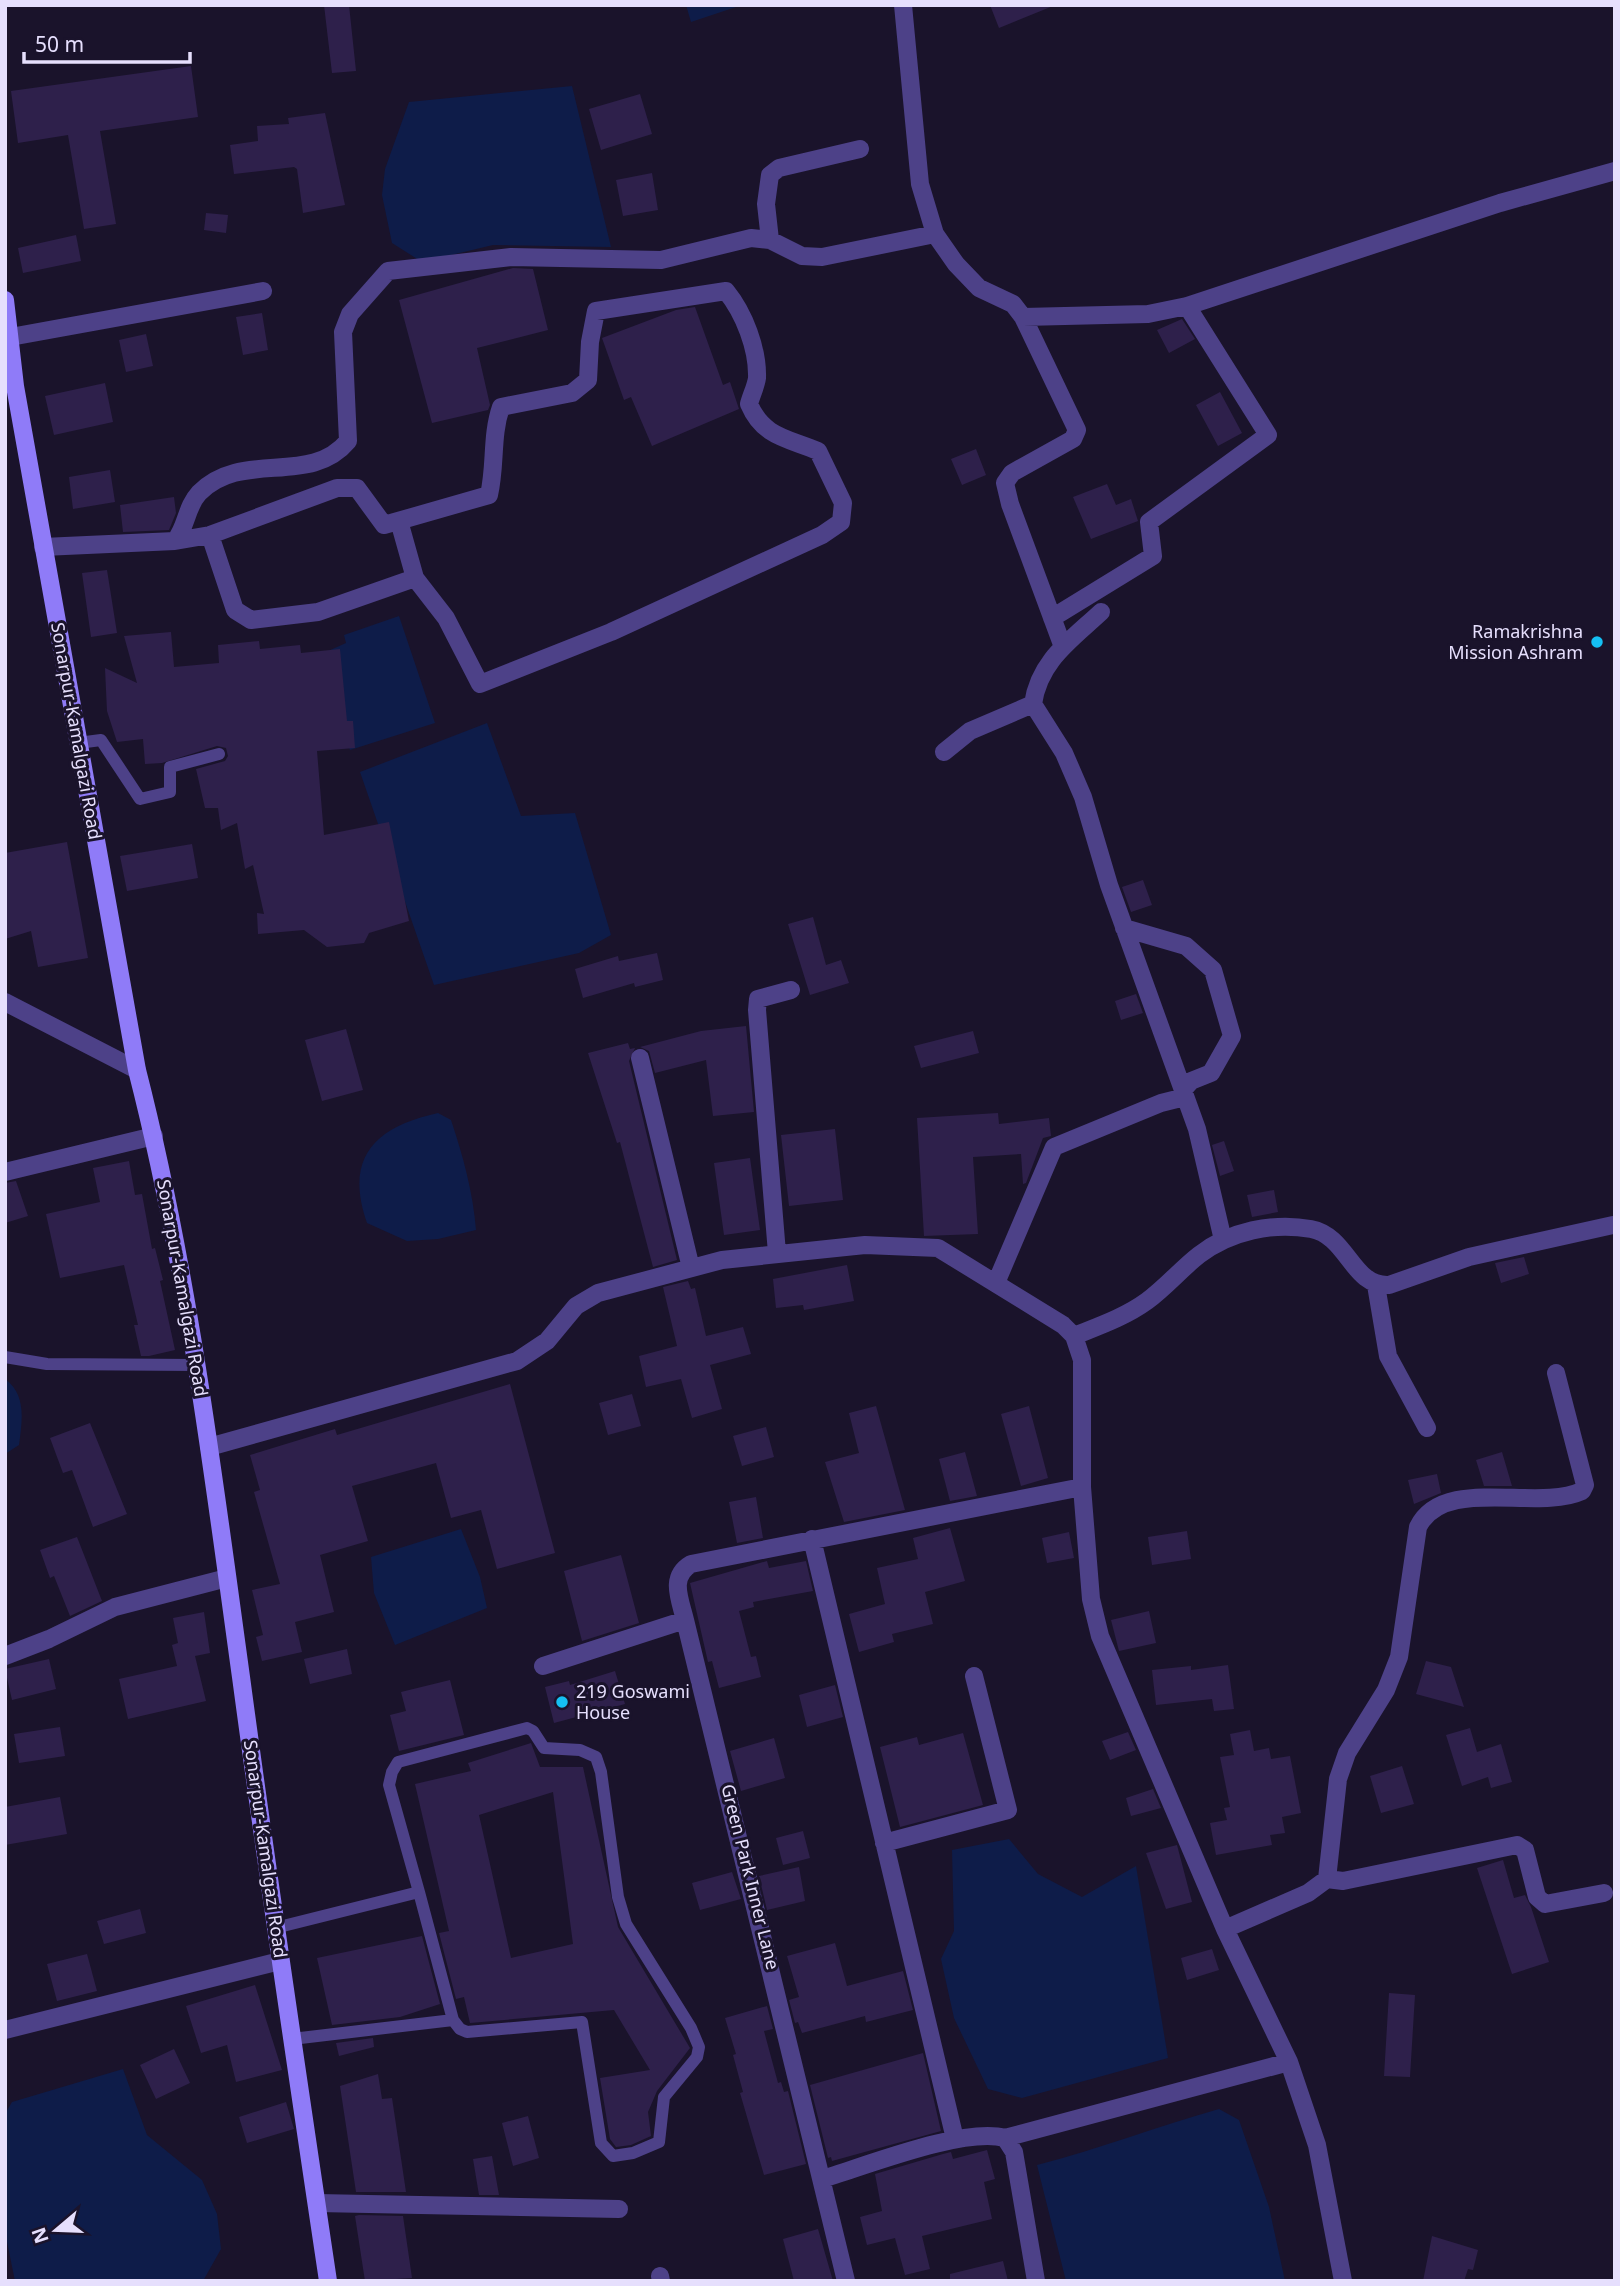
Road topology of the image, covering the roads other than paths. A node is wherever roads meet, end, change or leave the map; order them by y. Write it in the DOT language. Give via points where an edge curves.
graph roads {
  1 [pos="903,5"];
  2 [pos="860,149"];
  3 [pos="1615,171"];
  4 [pos="935,234"];
  5 [pos="771,240"];
  6 [pos="263,291"];
  7 [pos="5,300"];
  8 [pos="1187,306"];
  9 [pos="1023,317"];
  10 [pos="7,338"];
  11 [pos="399,521"];
  12 [pos="210,535"];
  13 [pos="175,541"];
  14 [pos="43,547"];
  15 [pos="415,578"];
  16 [pos="1101,612"];
  17 [pos="1052,618"];
  18 [pos="1063,647"];
  19 [pos="1032,704"];
  20 [pos="78,743"];
  21 [pos="944,752"];
  22 [pos="219,754"];
  23 [pos="1124,928"];
  24 [pos="791,990"];
  25 [pos="5,1002"];
  26 [pos="640,1058"];
  27 [pos="137,1070"];
  28 [pos="1184,1094"];
  29 [pos="154,1136"];
  30 [pos="5,1172"];
  31 [pos="1612,1225"];
  32 [pos="1223,1240"];
  33 [pos="777,1253"];
  34 [pos="691,1268"];
  35 [pos="996,1283"];
  36 [pos="1376,1285"];
  37 [pos="1074,1336"];
  38 [pos="5,1357"];
  39 [pos="196,1365"];
  40 [pos="1556,1373"];
  41 [pos="1427,1427"];
  42 [pos="209,1447"];
  43 [pos="1083,1487"];
  44 [pos="812,1539"];
  45 [pos="227,1578"];
  46 [pos="685,1620"];
  47 [pos="5,1656"];
  48 [pos="543,1666"];
  49 [pos="974,1676"];
  50 [pos="884,1843"];
  51 [pos="1327,1878"];
  52 [pos="419,1892"];
  53 [pos="1604,1893"];
  54 [pos="275,1928"];
  55 [pos="1225,1929"];
  56 [pos="280,1961"];
  57 [pos="453,2020"];
  58 [pos="5,2030"];
  59 [pos="292,2039"];
  60 [pos="1289,2062"];
  61 [pos="1005,2138"];
  62 [pos="955,2139"];
  63 [pos="822,2179"];
  64 [pos="317,2203"];
  65 [pos="619,2209"];
  66 [pos="328,2281"];
  67 [pos="846,2281"];
  68 [pos="1036,2281"];
  69 [pos="1343,2281"];
  1 -- 4 [label="street" via="920,184"];
  2 -- 5 [label="street" via="779,168 770,175 766,204"];
  3 -- 8 [label="street" via="1500,203"];
  4 -- 5 [label="street" via="822,257 802,256"];
  4 -- 9 [label="street" via="979,288 1013,304"];
  5 -- 13 [label="street" via="732,241 661,260 511,257 388,271 350,314 343,332 348,441 337,454 289,469 257,467 212,483 198,494"];
  6 -- 10 [label="street"];
  7 -- 10 [label="main road, Sonarpur-Kamalgazi Road"];
  8 -- 9 [label="street" via="1149,314"];
  8 -- 17 [label="street" via="1268,435 1149,522 1153,556"];
  9 -- 17 [label="street" via="1077,430 1073,439 1012,473 1005,483"];
  10 -- 14 [label="main road, Sonarpur-Kamalgazi Road"];
  11 -- 12 [label="street" via="384,525 356,488 337,488"];
  11 -- 15 [label="street"];
  11 -- 15 [label="street" via="489,495 494,427 501,407 572,393 588,380 596,311 726,291 738,306 753,350 757,380 749,404 757,423 818,451 843,503 841,522 822,535 611,632 480,684 446,618"];
  12 -- 13 [label="street"];
  12 -- 15 [label="street" via="235,610 251,620 318,612"];
  13 -- 14 [label="street"];
  14 -- 20 [label="main road, Sonarpur-Kamalgazi Road"];
  16 -- 18 [label="street"];
  17 -- 18 [label="street"];
  18 -- 19 [label="street" via="1038,678"];
  19 -- 21 [label="street" via="970,732"];
  19 -- 23 [label="street" via="1073,771"];
  20 -- 22 [label="lane" via="101,740 140,799 170,792 170,767"];
  20 -- 27 [label="main road, Sonarpur-Kamalgazi Road"];
  23 -- 28 [label="street"];
  23 -- 28 [label="street" via="1186,946 1213,970 1232,1036 1212,1073 1191,1081"];
  24 -- 33 [label="street" via="758,999 757,1010"];
  25 -- 27 [label="street"];
  26 -- 34 [label="street"];
  27 -- 29 [label="main road, Sonarpur-Kamalgazi Road"];
  28 -- 32 [label="street" via="1197,1129"];
  28 -- 35 [label="street" via="1054,1147"];
  29 -- 30 [label="street"];
  29 -- 39 [label="main road, Sonarpur-Kamalgazi Road"];
  31 -- 36 [label="street" via="1469,1257 1390,1285"];
  32 -- 36 [label="street" via="1278,1228 1324,1233 1338,1243 1365,1279"];
  32 -- 37 [label="street" via="1198,1255 1144,1303"];
  33 -- 34 [label="street"];
  33 -- 35 [label="street" via="923,1245 937,1248"];
  34 -- 42 [label="street" via="598,1293 576,1306 547,1341 517,1361"];
  35 -- 37 [label="street"];
  36 -- 41 [label="street" via="1388,1356"];
  37 -- 43 [label="street" via="1082,1360"];
  38 -- 39 [label="lane" via="47,1364"];
  39 -- 42 [label="main road, Sonarpur-Kamalgazi Road"];
  40 -- 51 [label="street" via="1585,1485 1582,1491 1521,1500 1469,1497 1423,1516 1399,1657 1386,1690 1347,1753 1338,1779"];
  42 -- 45 [label="main road, Sonarpur-Kamalgazi Road"];
  43 -- 44 [label="street"];
  43 -- 55 [label="street" via="1091,1600 1100,1636"];
  44 -- 46 [label="street, Green Park Inner Lane" via="691,1564 681,1570 677,1581"];
  44 -- 50 [label="street"];
  45 -- 47 [label="street" via="115,1607"];
  45 -- 54 [label="main road, Sonarpur-Kamalgazi Road"];
  46 -- 48 [label="street"];
  46 -- 63 [label="street, Green Park Inner Lane"];
  49 -- 50 [label="street" via="1008,1810"];
  50 -- 62 [label="street"];
  51 -- 53 [label="street" via="1343,1881 1517,1845 1525,1850 1537,1897 1545,1904"];
  51 -- 55 [label="street" via="1308,1893"];
  52 -- 54 [label="lane"];
  52 -- 57 [label="lane"];
  52 -- 57 [label="lane" via="389,1785 398,1762 521,1727 533,1731 544,1748 590,1753 601,1772 618,1897 626,1924 699,2047 697,2057 664,2096 659,2142 613,2156 600,2143 582,2022 467,2032"];
  54 -- 56 [label="main road, Sonarpur-Kamalgazi Road"];
  55 -- 60 [label="street"];
  56 -- 58 [label="street"];
  56 -- 59 [label="main road, Sonarpur-Kamalgazi Road"];
  57 -- 59 [label="lane"];
  59 -- 64 [label="main road, Sonarpur-Kamalgazi Road"];
  60 -- 61 [label="street"];
  60 -- 69 [label="street" via="1317,2145"];
  61 -- 62 [label="street"];
  61 -- 68 [label="street" via="1014,2152"];
  62 -- 63 [label="street"];
  63 -- 67 [label="street, Green Park Inner Lane"];
  64 -- 65 [label="street"];
  64 -- 66 [label="main road, Sonarpur-Kamalgazi Road"];
}
